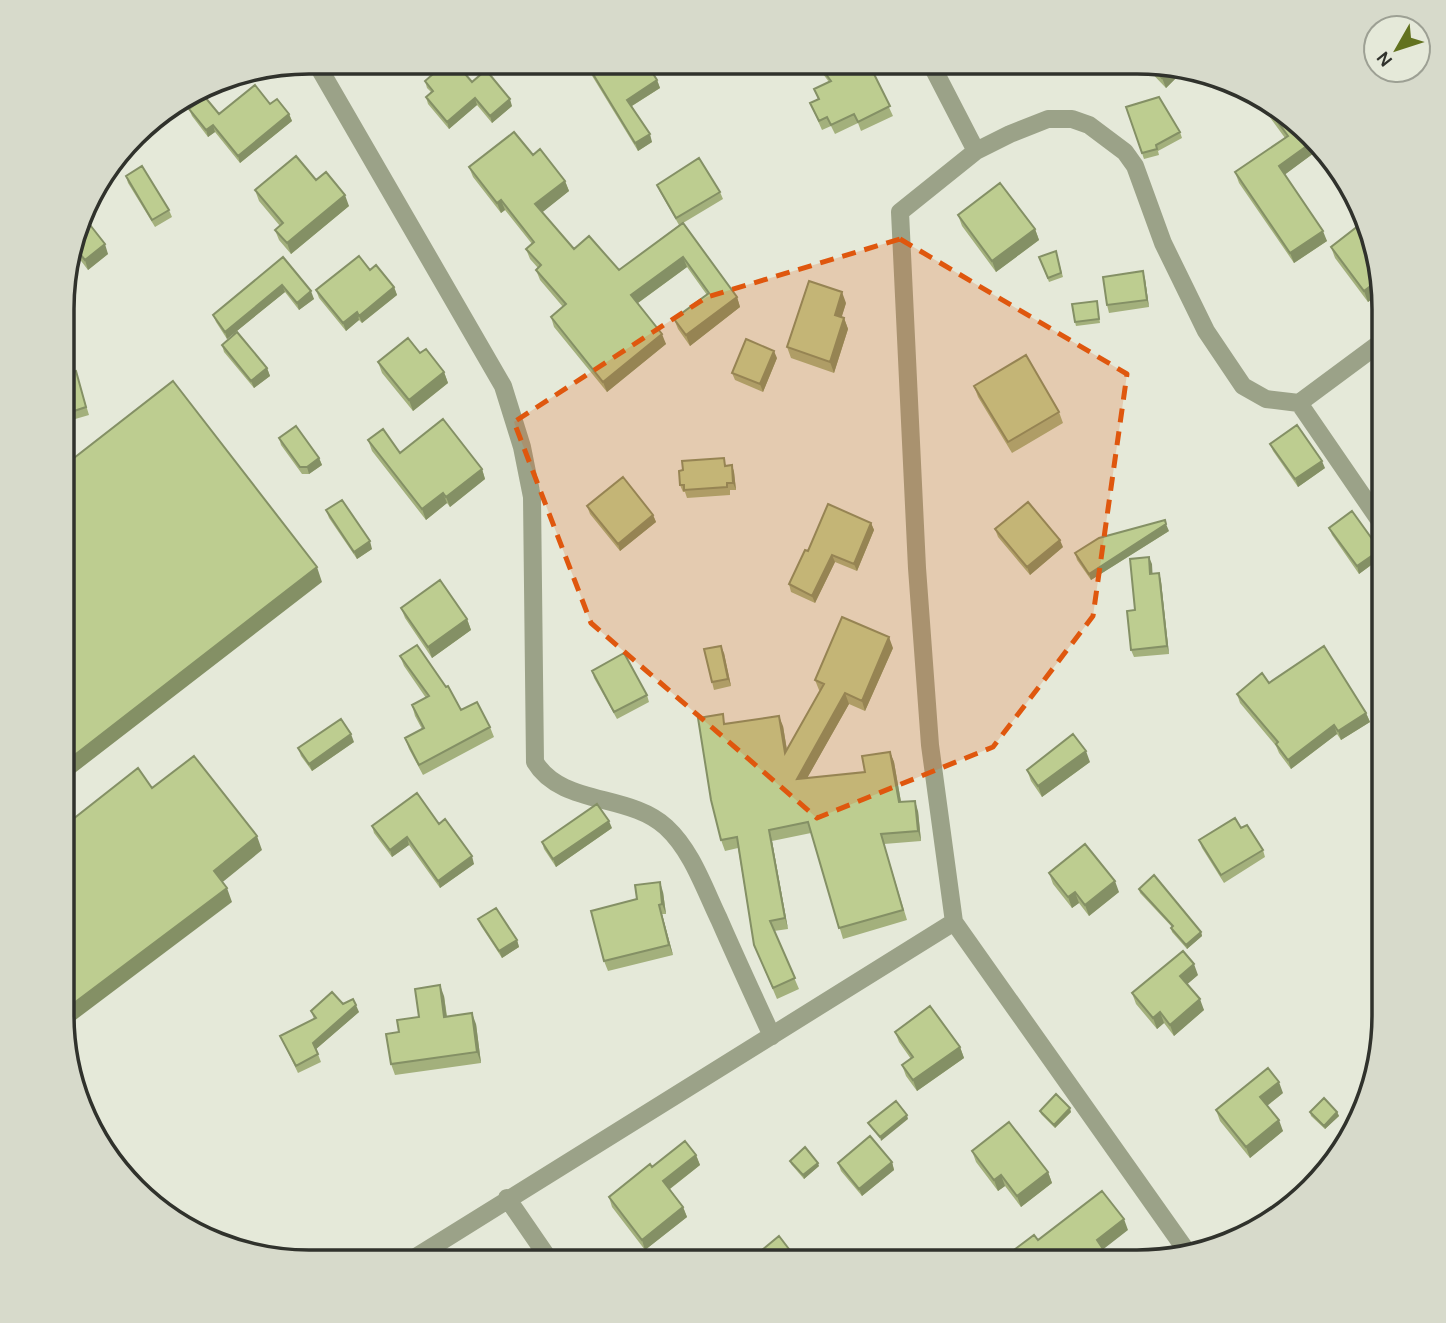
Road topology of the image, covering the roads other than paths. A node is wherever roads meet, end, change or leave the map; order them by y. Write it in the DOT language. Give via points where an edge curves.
graph roads {
  1 [pos="323,74"];
  2 [pos="936,74"];
  3 [pos="976,151"];
  4 [pos="1372,349"];
  5 [pos="1299,403"];
  6 [pos="1372,509"];
  7 [pos="954,922"];
  8 [pos="772,1036"];
  9 [pos="507,1198"];
  10 [pos="1182,1245"];
  11 [pos="427,1250"];
  12 [pos="543,1250"];
  1 -- 8 [label="street" via="503,386 522,447 532,497 536,762 555,784 637,809 666,826 690,857"];
  2 -- 3 [label="street"];
  3 -- 5 [label="street" via="1048,119 1072,119 1108,137 1135,166 1163,243 1201,320 1243,386 1266,399"];
  3 -- 7 [label="street" via="900,212 928,718"];
  4 -- 5 [label="street"];
  5 -- 6 [label="street"];
  7 -- 8 [label="street"];
  7 -- 10 [label="street"];
  8 -- 9 [label="street"];
  9 -- 11 [label="street"];
  9 -- 12 [label="street"];
}
